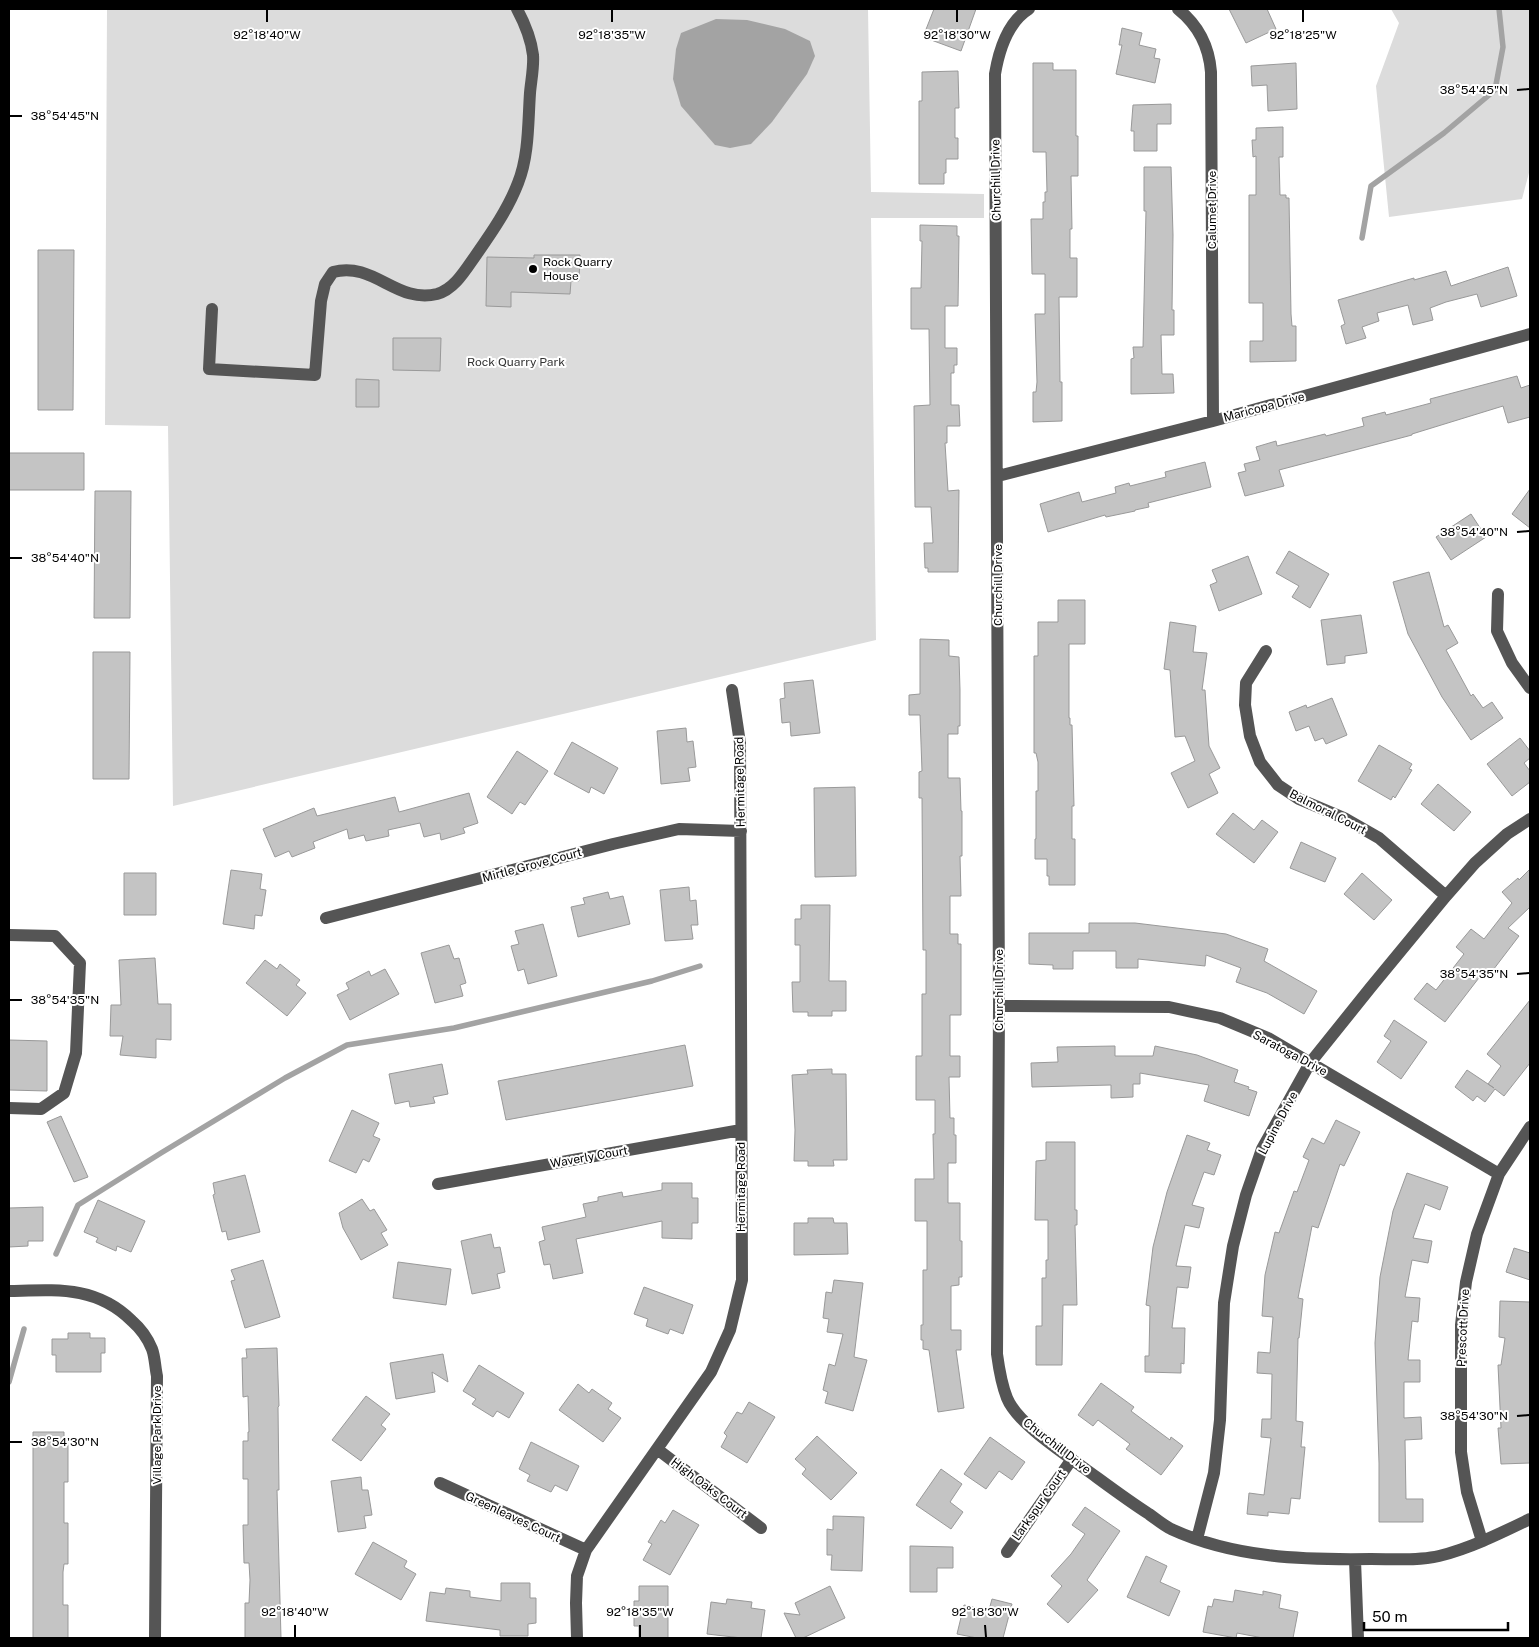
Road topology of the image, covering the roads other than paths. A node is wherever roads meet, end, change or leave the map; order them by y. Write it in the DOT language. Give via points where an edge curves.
graph roads {
  1 [pos="517,9"];
  2 [pos="1029,9"];
  3 [pos="1178,9"];
  4 [pos="212,309"];
  5 [pos="1530,334"];
  6 [pos="1213,421"];
  7 [pos="998,476"];
  8 [pos="1498,594"];
  9 [pos="1266,651"];
  10 [pos="1530,688"];
  11 [pos="732,690"];
  12 [pos="1530,819"];
  13 [pos="741,831"];
  14 [pos="1446,896"];
  15 [pos="326,918"];
  16 [pos="9,935"];
  17 [pos="999,1006"];
  18 [pos="1310,1063"];
  19 [pos="9,1108"];
  20 [pos="1530,1127"];
  21 [pos="741,1130"];
  22 [pos="1499,1174"];
  23 [pos="438,1184"];
  24 [pos="9,1291"];
  25 [pos="657,1449"];
  26 [pos="1072,1459"];
  27 [pos="440,1483"];
  28 [pos="1530,1519"];
  29 [pos="761,1528"];
  30 [pos="1197,1539"];
  31 [pos="1482,1541"];
  32 [pos="586,1550"];
  33 [pos="1007,1552"];
  34 [pos="1355,1560"];
  35 [pos="155,1638"];
  36 [pos="577,1638"];
  37 [pos="1358,1638"];
  1 -- 4 [label="street" via="528,32 533,57 525,154 519,182 499,222 459,280 439,293 420,297 396,289 367,273 345,268 333,272 325,284 321,301 315,375 209,369"];
  2 -- 7 [label="street, Churchill Drive" via="1008,32 995,74"];
  3 -- 6 [label="street, Calumet Drive" via="1200,34 1207,48 1211,72"];
  5 -- 6 [label="street, Maricopa Drive"];
  6 -- 7 [label="street, Maricopa Drive"];
  7 -- 17 [label="street, Churchill Drive"];
  8 -- 10 [label="street" via="1497,631 1512,663"];
  9 -- 14 [label="street, Balmoral Court" via="1246,683 1245,705 1250,736 1260,762 1278,785 1299,799 1344,818 1379,838"];
  11 -- 13 [label="street, Hermitage Road" via="740,744"];
  12 -- 14 [label="street, Lupine Drive" via="1507,834 1475,863"];
  13 -- 15 [label="street, Mirtle Grove Court" via="679,829"];
  13 -- 21 [label="street, Hermitage Road"];
  14 -- 18 [label="street, Lupine Drive"];
  16 -- 19 [label="street" via="55,936 80,963 76,1053 64,1093 41,1109"];
  17 -- 18 [label="street, Saratoga Drive" via="1169,1007 1220,1018 1268,1038"];
  17 -- 26 [label="street, Churchill Drive" via="1000,1378 1008,1400 1021,1419"];
  18 -- 22 [label="street, Saratoga Drive"];
  18 -- 30 [label="street, Lupine Drive" via="1262,1149 1233,1246 1224,1303 1220,1420 1214,1473"];
  20 -- 22 [label="street, Prescott Drive"];
  21 -- 23 [label="street, Waverly Court"];
  21 -- 25 [label="street, Hermitage Road" via="742,1280 730,1330 710,1372"];
  22 -- 31 [label="street, Prescott Drive" via="1475,1243 1461,1325 1461,1452 1467,1492"];
  24 -- 35 [label="street, Village Park Drive" via="59,1290 94,1296 123,1312 152,1348 157,1376"];
  25 -- 29 [label="street, High Oaks Court"];
  25 -- 32 [label="street, Hermitage Road"];
  26 -- 30 [label="street, Churchill Drive" via="1137,1507 1170,1528"];
  26 -- 33 [label="street, Larkspur Court"];
  27 -- 32 [label="street, Greenleaves Court"];
  28 -- 31 [label="street, Churchill Drive"];
  30 -- 34 [label="street, Churchill Drive" via="1241,1552 1283,1558"];
  31 -- 34 [label="street, Churchill Drive" via="1438,1556"];
  32 -- 36 [label="street, Hermitage Road" via="577,1576"];
  34 -- 37 [label="street"];
}
